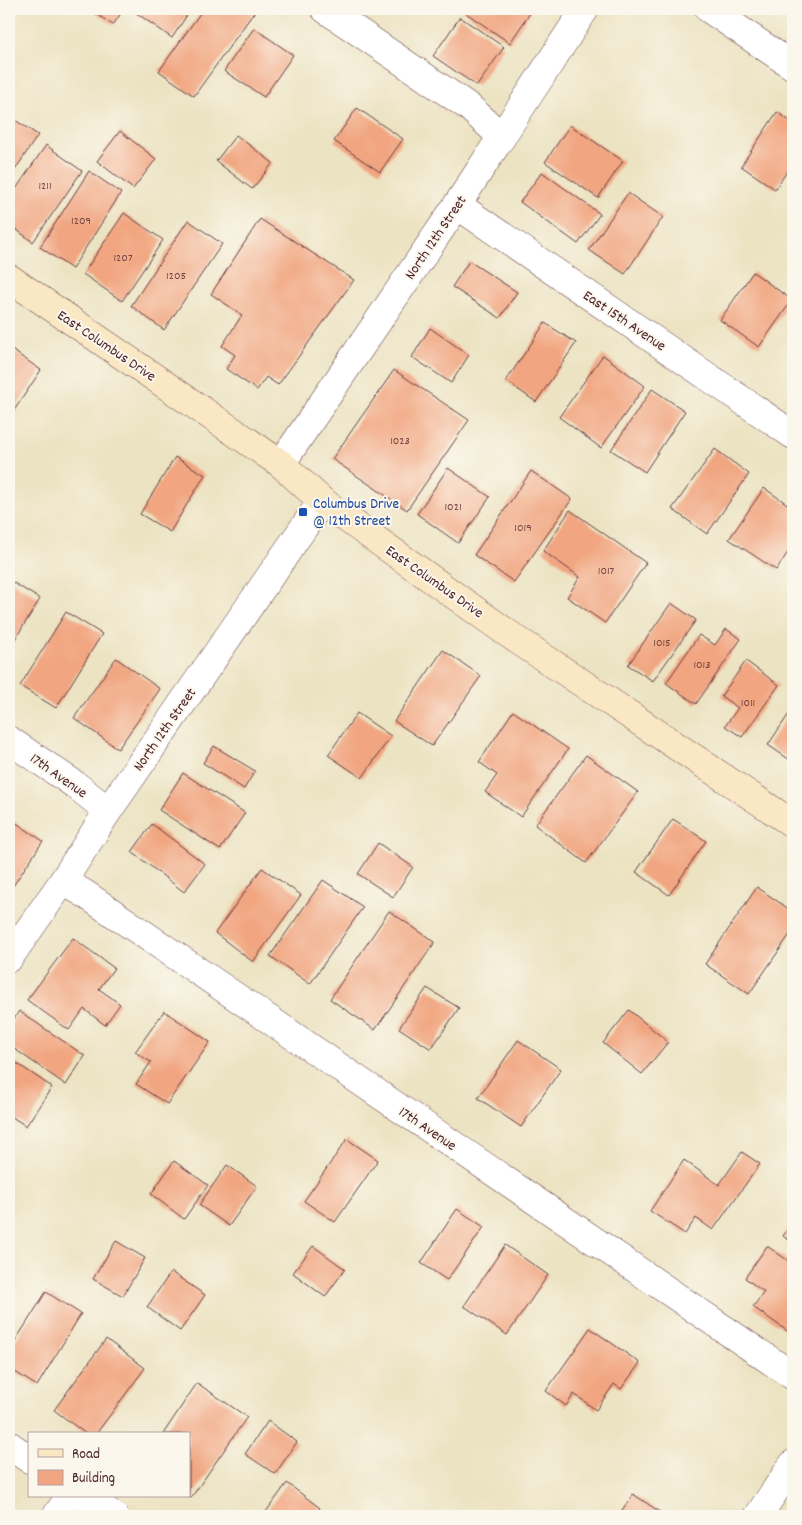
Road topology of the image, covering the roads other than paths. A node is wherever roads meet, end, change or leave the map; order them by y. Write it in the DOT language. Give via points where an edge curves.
graph roads {
  1 [pos="325,9"];
  2 [pos="586,9"];
  3 [pos="709,9"];
  4 [pos="793,66"];
  5 [pos="502,137"];
  6 [pos="457,205"];
  7 [pos="9,278"];
  8 [pos="793,435"];
  9 [pos="282,464"];
  10 [pos="322,501"];
  11 [pos="9,740"];
  12 [pos="108,811"];
  13 [pos="793,824"];
  14 [pos="62,881"];
  15 [pos="9,958"];
  16 [pos="793,1376"];
  17 [pos="9,1445"];
  18 [pos="28,1458"];
  19 [pos="793,1464"];
  20 [pos="69,1498"];
  21 [pos="87,1498"];
  22 [pos="56,1516"];
  23 [pos="114,1516"];
  24 [pos="758,1516"];
  1 -- 5 [label="street" via="469,107"];
  2 -- 5 [label="street, North 12th Street"];
  3 -- 4 [label="street"];
  5 -- 6 [label="street, North 12th Street"];
  6 -- 8 [label="street, East 15th Avenue"];
  6 -- 9 [label="street, North 12th Street"];
  7 -- 9 [label="main road, East Columbus Drive"];
  9 -- 10 [label="main road, East Columbus Drive"];
  10 -- 12 [label="street, North 12th Street"];
  10 -- 13 [label="main road, East Columbus Drive" via="510,634"];
  11 -- 12 [label="street, 17th Avenue"];
  12 -- 14 [label="street, North 12th Street"];
  14 -- 15 [label="street, North 12th Street"];
  14 -- 16 [label="street, 17th Avenue"];
  17 -- 18 [label="street"];
  19 -- 24 [label="street"];
  20 -- 22 [label="street"];
  21 -- 23 [label="street"];
}
